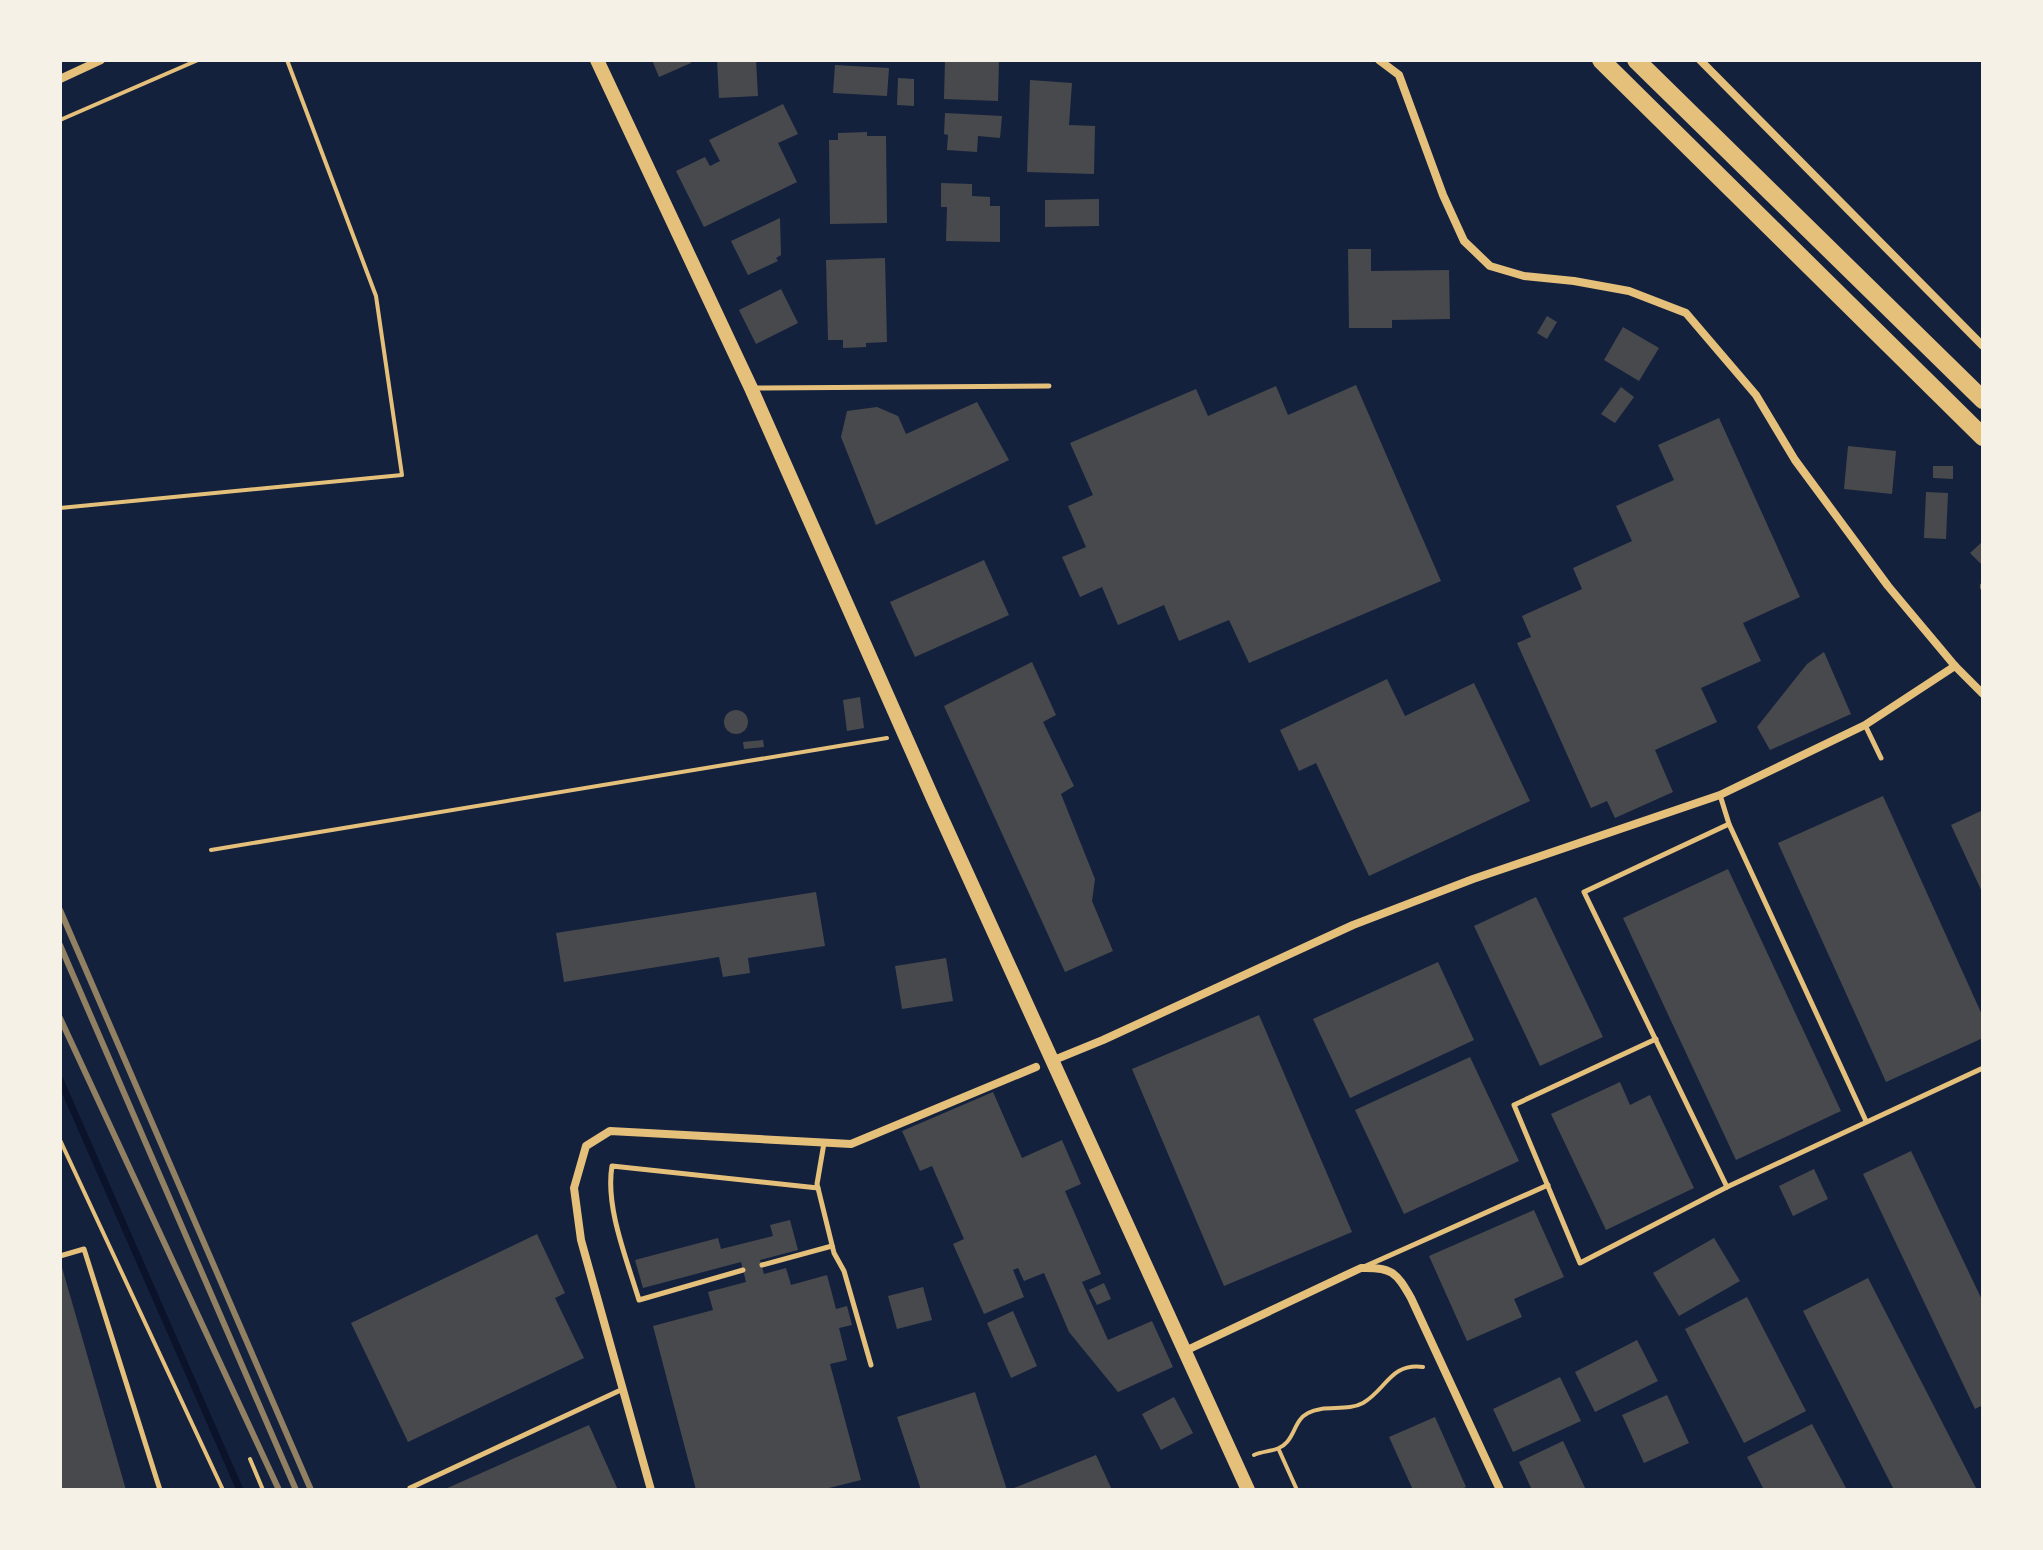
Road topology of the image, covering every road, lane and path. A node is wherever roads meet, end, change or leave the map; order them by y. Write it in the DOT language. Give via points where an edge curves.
graph roads {
  1 [pos="101,60"];
  2 [pos="198,60"];
  3 [pos="287,60"];
  4 [pos="597,60"];
  5 [pos="1379,60"];
  6 [pos="1587,60"];
  7 [pos="1601,60"];
  8 [pos="1636,60"];
  9 [pos="1700,60"];
  10 [pos="60,79"];
  11 [pos="60,120"];
  12 [pos="1685,143"];
  13 [pos="1983,346"];
  14 [pos="1049,386"];
  15 [pos="751,388"];
  16 [pos="1983,400"];
  17 [pos="1983,437"];
  18 [pos="60,508"];
  19 [pos="1955,666"];
  20 [pos="1983,694"];
  21 [pos="1865,725"];
  22 [pos="905,736"];
  23 [pos="1881,758"];
  24 [pos="1720,795"];
  25 [pos="1729,824"];
  26 [pos="211,850"];
  27 [pos="1656,1039"];
  28 [pos="1054,1060"];
  29 [pos="1036,1067"];
  30 [pos="1983,1068"];
  31 [pos="1866,1121"];
  32 [pos="60,1140"];
  33 [pos="824,1143"];
  34 [pos="1548,1185"];
  35 [pos="1727,1187"];
  36 [pos="818,1188"];
  37 [pos="832,1246"];
  38 [pos="60,1256"];
  39 [pos="762,1265"];
  40 [pos="1361,1268"];
  41 [pos="743,1270"];
  42 [pos="1185,1351"];
  43 [pos="871,1365"];
  44 [pos="1423,1367"];
  45 [pos="624,1389"];
  46 [pos="1279,1450"];
  47 [pos="1254,1455"];
  48 [pos="250,1459"];
  49 [pos="160,1490"];
  50 [pos="223,1490"];
  51 [pos="263,1490"];
  52 [pos="411,1490"];
  53 [pos="651,1490"];
  54 [pos="1248,1490"];
  55 [pos="1297,1490"];
  56 [pos="1500,1490"];
  1 -- 10 [label="street"];
  2 -- 11 [label="path"];
  3 -- 18 [label="path" via="376,296 402,475"];
  4 -- 15 [label="street"];
  5 -- 19 [label="street" via="1399,75 1464,241 1490,266 1629,291 1686,313 1756,395 1795,460"];
  6 -- 12 [label="highway"];
  7 -- 12 [label="highway"];
  8 -- 16 [label="highway"];
  9 -- 13 [label="street"];
  12 -- 17 [label="highway"];
  14 -- 15 [label="lane"];
  15 -- 22 [label="street"];
  19 -- 20 [label="street"];
  19 -- 21 [label="street"];
  21 -- 23 [label="lane"];
  21 -- 24 [label="street"];
  22 -- 26 [label="path"];
  22 -- 28 [label="street"];
  24 -- 25 [label="lane"];
  24 -- 28 [label="street" via="1353,925"];
  25 -- 27 [label="lane" via="1584,892"];
  25 -- 31 [label="lane"];
  27 -- 34 [label="lane" via="1514,1105"];
  27 -- 35 [label="lane"];
  28 -- 29 [label="lane"];
  28 -- 42 [label="street"];
  29 -- 33 [label="street" via="851,1144"];
  30 -- 31 [label="lane"];
  31 -- 35 [label="lane"];
  32 -- 50 [label="path"];
  33 -- 36 [label="lane"];
  33 -- 45 [label="street" via="610,1131 586,1146 574,1188 581,1240"];
  34 -- 35 [label="lane" via="1580,1263"];
  34 -- 40 [label="lane"];
  36 -- 37 [label="lane"];
  36 -- 41 [label="lane" via="612,1166 613,1208 639,1300"];
  37 -- 39 [label="lane"];
  37 -- 43 [label="lane"];
  38 -- 49 [label="lane" via="84,1249"];
  40 -- 42 [label="street"];
  40 -- 56 [label="street" via="1383,1267 1400,1280"];
  42 -- 54 [label="street"];
  44 -- 46 [label="path" via="1402,1368 1362,1403 1307,1413"];
  45 -- 52 [label="lane"];
  45 -- 53 [label="street"];
  46 -- 47 [label="path"];
  46 -- 55 [label="path"];
  48 -- 51 [label="path"];
}
